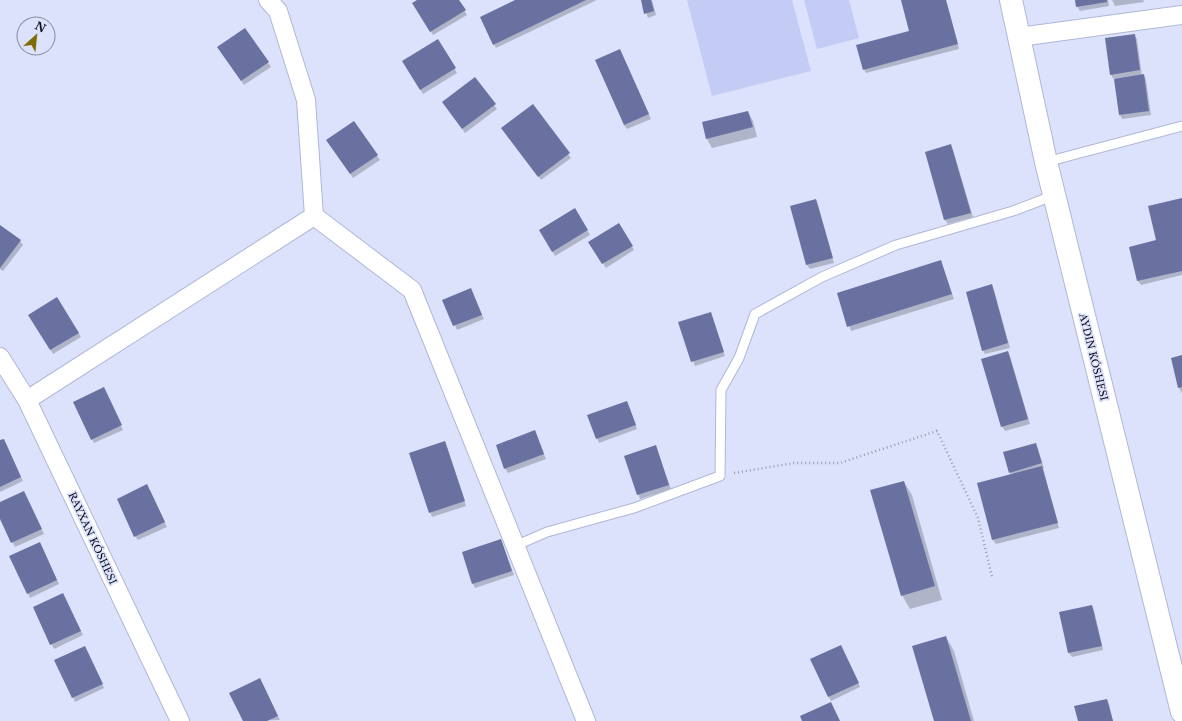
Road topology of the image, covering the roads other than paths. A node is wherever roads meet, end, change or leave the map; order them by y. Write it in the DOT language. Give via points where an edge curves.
graph roads {
  1 [pos="268,0"];
  2 [pos="1011,0"];
  3 [pos="1182,15"];
  4 [pos="1019,37"];
  5 [pos="1182,126"];
  6 [pos="1046,162"];
  7 [pos="1054,195"];
  8 [pos="314,216"];
  9 [pos="0,358"];
  10 [pos="27,400"];
  11 [pos="515,546"];
  12 [pos="1182,712"];
  13 [pos="180,721"];
  14 [pos="586,721"];
  1 -- 8 [label="street" via="278,11 306,100"];
  2 -- 4 [label="street"];
  3 -- 4 [label="street"];
  4 -- 6 [label="street"];
  5 -- 6 [label="lane"];
  6 -- 7 [label="street"];
  7 -- 11 [label="lane" via="896,245 822,277 755,314 739,358 720,390 720,476 634,508 547,532"];
  7 -- 12 [label="street"];
  8 -- 10 [label="street"];
  8 -- 11 [label="street" via="412,290"];
  9 -- 10 [label="street, RAYXAN KÓSHESI"];
  10 -- 13 [label="street, RAYXAN KÓSHESI"];
  11 -- 14 [label="street"];
}
